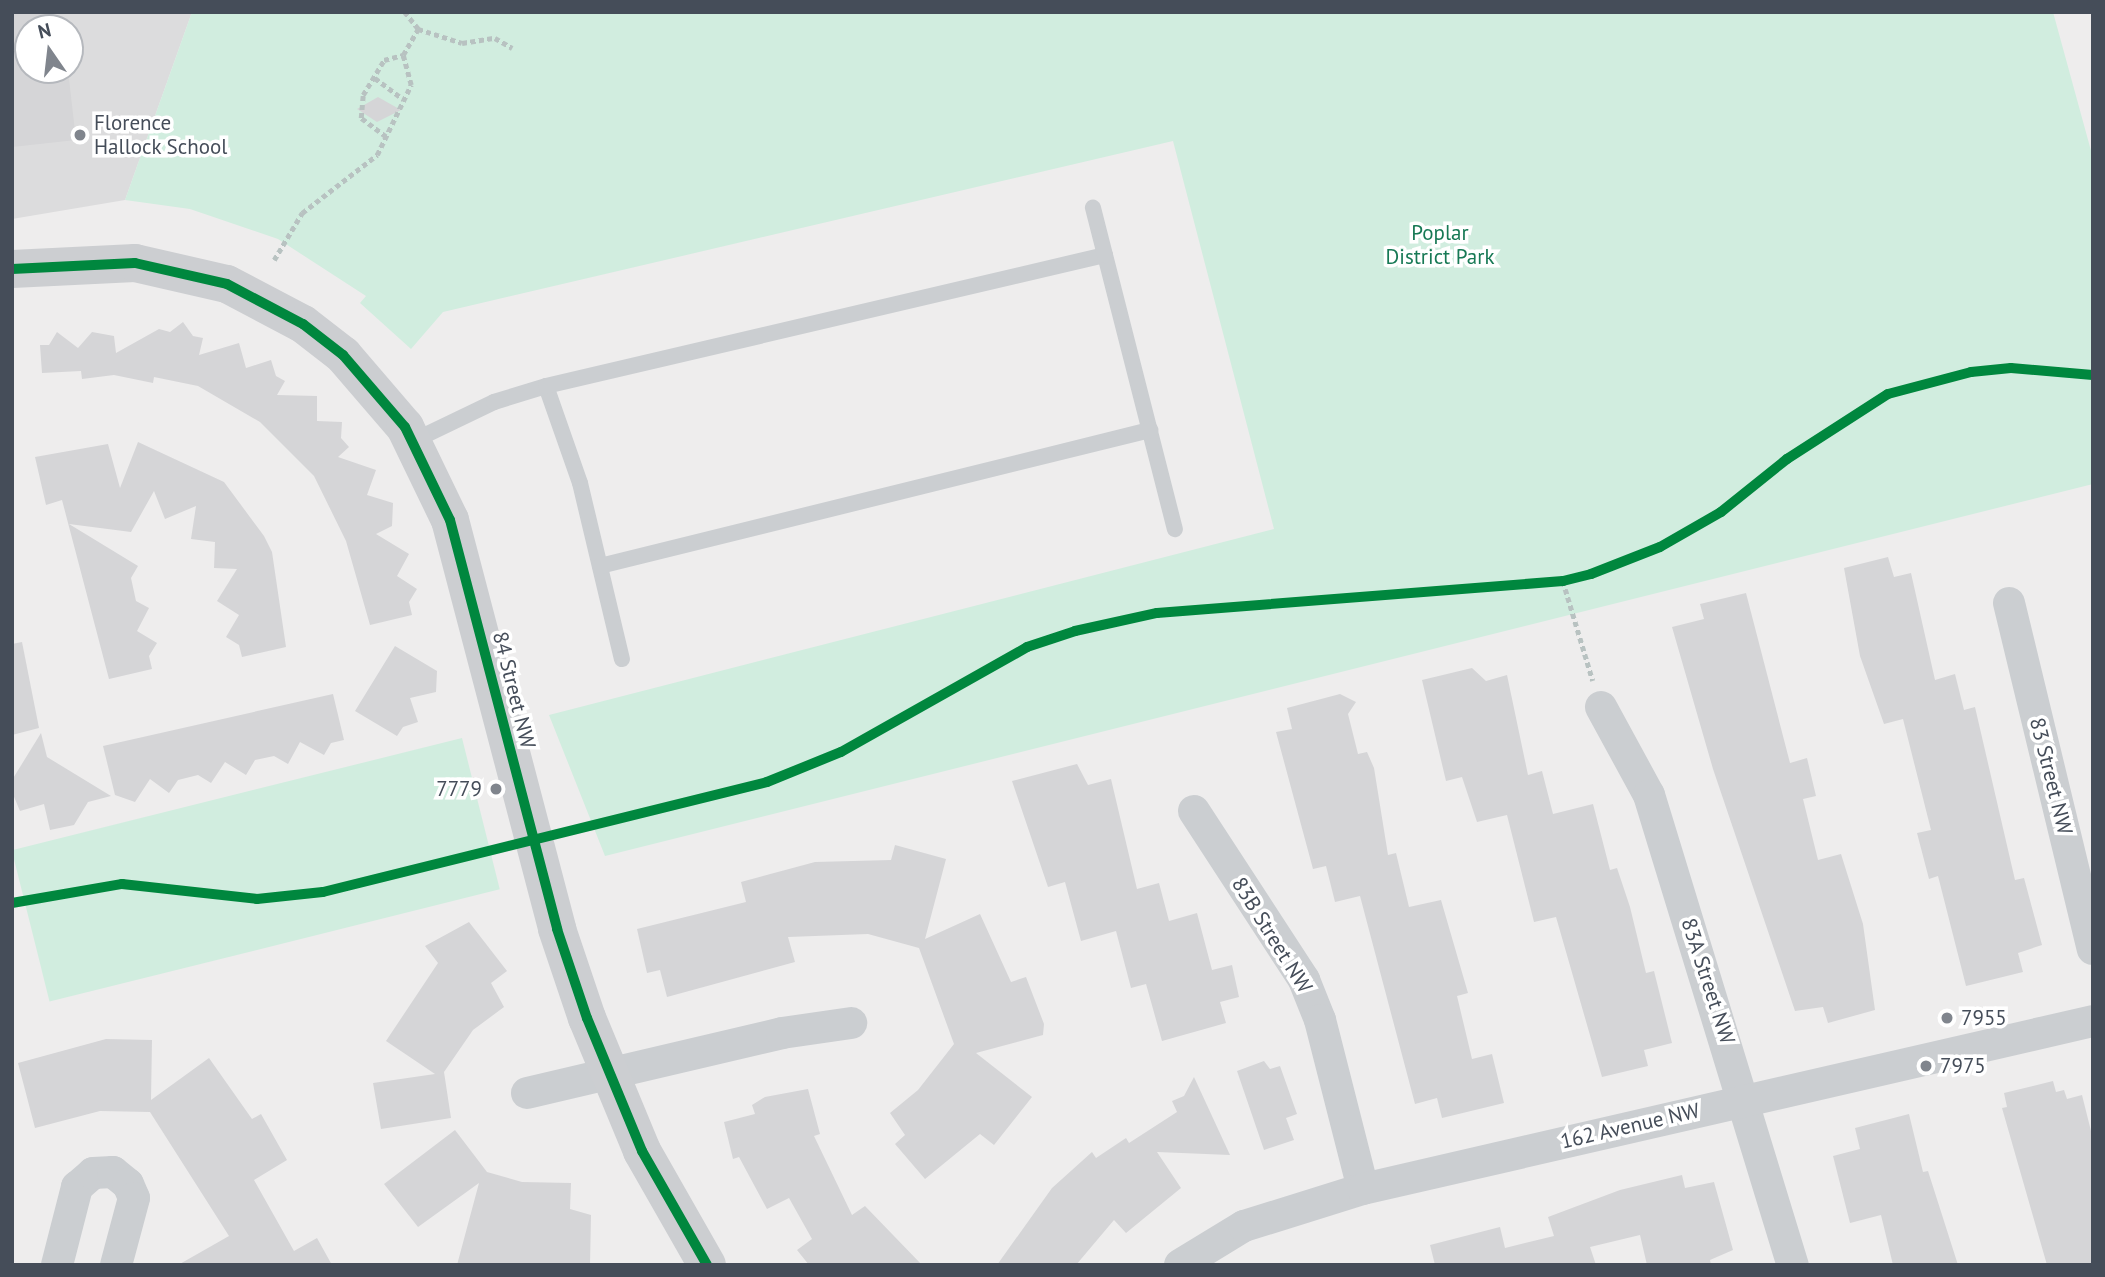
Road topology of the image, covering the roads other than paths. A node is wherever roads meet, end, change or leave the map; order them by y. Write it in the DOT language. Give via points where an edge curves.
graph roads {
  1 [pos="1093,208"];
  2 [pos="1105,255"];
  3 [pos="12,269"];
  4 [pos="546,386"];
  5 [pos="1150,430"];
  6 [pos="413,441"];
  7 [pos="1175,529"];
  8 [pos="600,566"];
  9 [pos="2009,603"];
  10 [pos="622,659"];
  11 [pos="1601,707"];
  12 [pos="1194,811"];
  13 [pos="2093,949"];
  14 [pos="2093,1021"];
  15 [pos="851,1023"];
  16 [pos="608,1073"];
  17 [pos="527,1093"];
  18 [pos="1745,1099"];
  19 [pos="1363,1189"];
  20 [pos="57,1265"];
  21 [pos="116,1265"];
  22 [pos="708,1265"];
  23 [pos="1180,1265"];
  24 [pos="1793,1265"];
  1 -- 2 [label="lane"];
  2 -- 4 [label="lane"];
  2 -- 5 [label="lane"];
  3 -- 6 [label="street, 84 Street NW" via="135,263 227,284 303,324 381,395"];
  4 -- 6 [label="lane" via="494,402"];
  4 -- 8 [label="lane" via="580,483"];
  5 -- 7 [label="lane"];
  5 -- 8 [label="lane"];
  6 -- 16 [label="street, 84 Street NW" via="450,520 556,929"];
  8 -- 10 [label="lane"];
  9 -- 13 [label="street, 83 Street NW"];
  11 -- 18 [label="street, 83A Street NW" via="1649,795"];
  12 -- 19 [label="street, 83B Street NW" via="1304,980 1320,1020"];
  14 -- 18 [label="street, 162 Avenue NW"];
  15 -- 16 [label="street" via="782,1033"];
  16 -- 17 [label="street"];
  16 -- 22 [label="street, 84 Street NW" via="642,1151"];
  18 -- 19 [label="street, 162 Avenue NW"];
  18 -- 24 [label="street, 83A Street NW"];
  19 -- 23 [label="street, 162 Avenue NW" via="1244,1226"];
  20 -- 21 [label="street" via="76,1187 93,1173 113,1172 128,1184 134,1198"];
}
